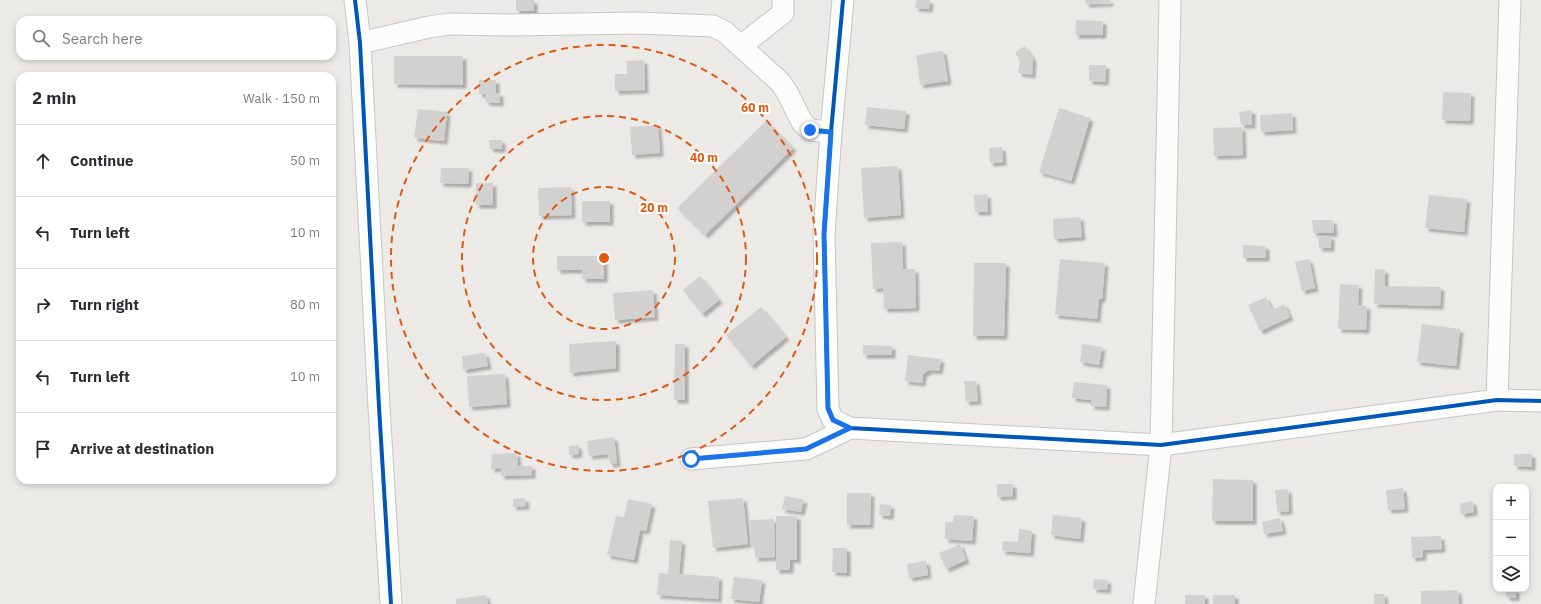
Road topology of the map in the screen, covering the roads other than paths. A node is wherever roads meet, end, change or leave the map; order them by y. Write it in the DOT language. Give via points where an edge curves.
graph roads {
  1 [pos="355,0"];
  2 [pos="783,0"];
  3 [pos="843,0"];
  4 [pos="1170,0"];
  5 [pos="1510,0"];
  6 [pos="360,43"];
  7 [pos="741,46"];
  8 [pos="831,132"];
  9 [pos="1497,400"];
  10 [pos="1541,401"];
  11 [pos="850,428"];
  12 [pos="1161,445"];
  13 [pos="691,459"];
  14 [pos="392,604"];
  15 [pos="1144,604"];
  1 -- 6 [label="street"];
  2 -- 7 [label="street" via="783,13"];
  3 -- 8 [label="street"];
  4 -- 12 [label="street"];
  5 -- 9 [label="street"];
  6 -- 7 [label="street" via="448,24 638,23 713,26 725,32"];
  6 -- 14 [label="street"];
  7 -- 8 [label="street" via="780,82 802,122 810,130"];
  8 -- 11 [label="street" via="824,234 828,408 833,420"];
  9 -- 10 [label="street"];
  9 -- 12 [label="street"];
  11 -- 12 [label="street"];
  11 -- 13 [label="street" via="806,449"];
  12 -- 15 [label="street"];
}
